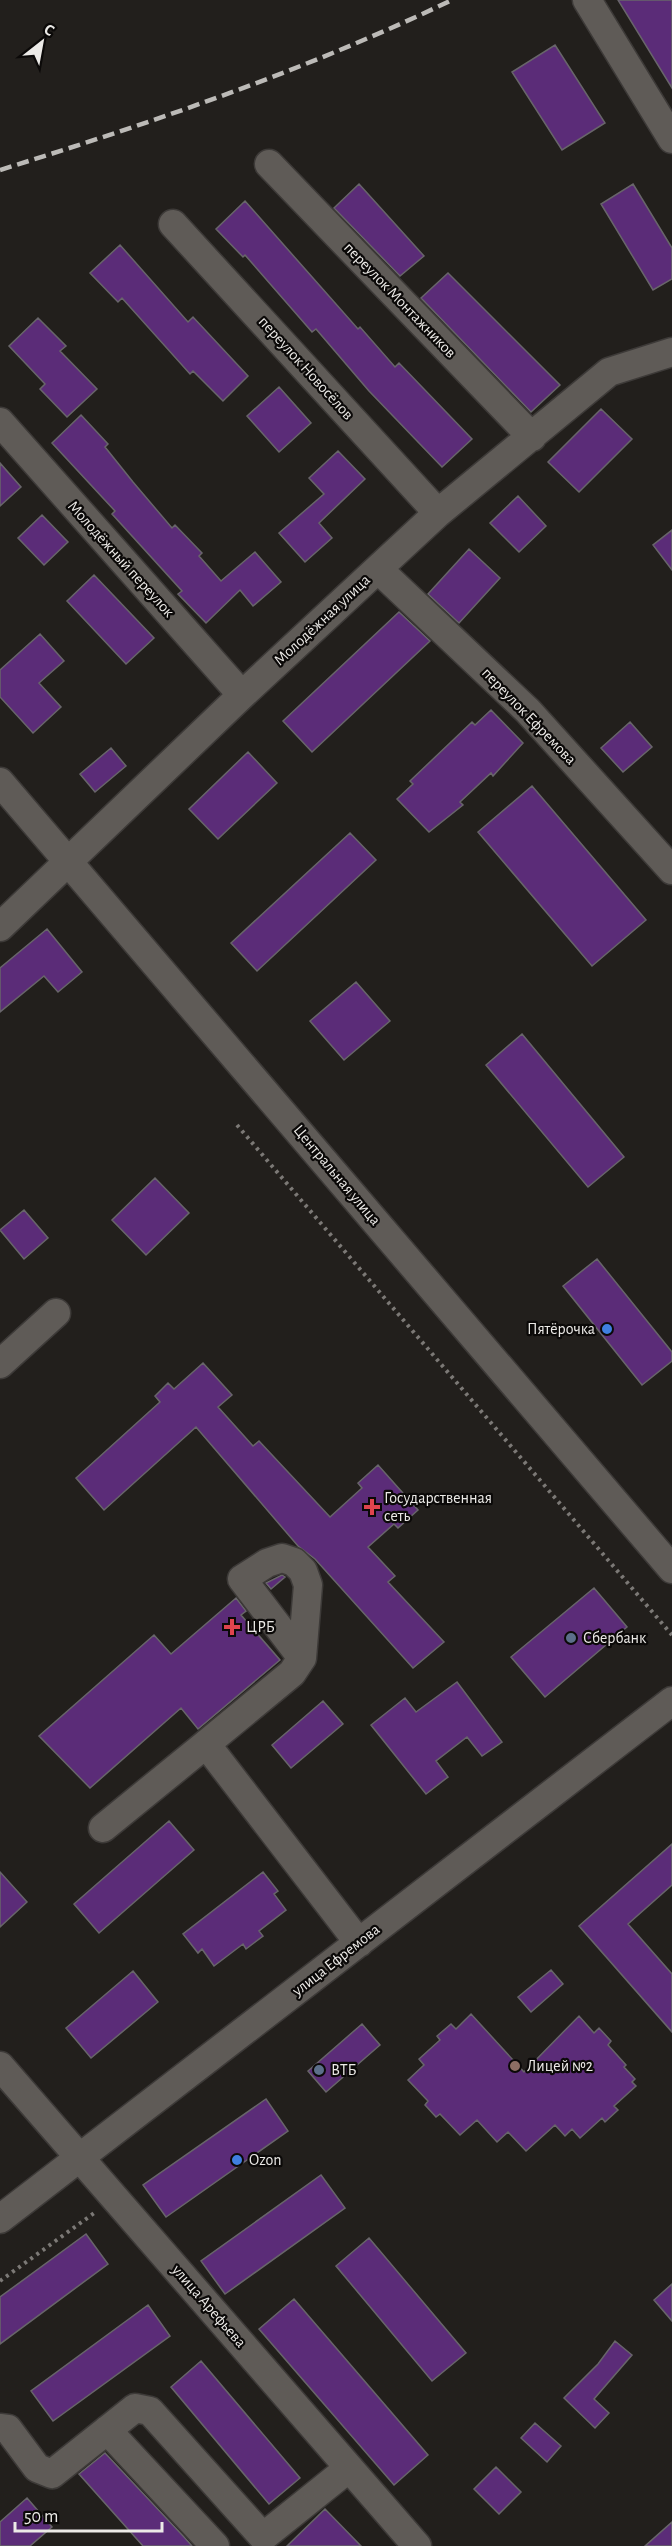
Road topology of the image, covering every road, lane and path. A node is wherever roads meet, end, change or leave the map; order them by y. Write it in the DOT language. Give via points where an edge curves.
graph roads {
  1 [pos="588,0"];
  2 [pos="672,139"];
  3 [pos="269,164"];
  4 [pos="173,224"];
  5 [pos="672,352"];
  6 [pos="0,423"];
  7 [pos="532,437"];
  8 [pos="438,513"];
  9 [pos="378,569"];
  10 [pos="242,695"];
  11 [pos="0,782"];
  12 [pos="70,862"];
  13 [pos="672,870"];
  14 [pos="0,927"];
  15 [pos="237,1125"];
  16 [pos="56,1313"];
  17 [pos="0,1364"];
  18 [pos="672,1569"];
  19 [pos="672,1635"];
  20 [pos="302,1658"];
  21 [pos="672,1701"];
  22 [pos="206,1744"];
  23 [pos="103,1828"];
  24 [pos="359,1943"];
  25 [pos="0,2066"];
  26 [pos="80,2158"];
  27 [pos="115,2198"];
  28 [pos="0,2219"];
  29 [pos="0,2281"];
  30 [pos="0,2428"];
  31 [pos="107,2430"];
  32 [pos="349,2468"];
  33 [pos="257,2542"];
  34 [pos="215,2546"];
  35 [pos="417,2546"];
  1 -- 2 [label="street"];
  3 -- 7 [label="street, переулок Монтажников"];
  4 -- 8 [label="street, переулок Новосёлов"];
  5 -- 7 [label="street, Молодёжная улица" via="609,372"];
  6 -- 10 [label="street, Молодёжный переулок"];
  7 -- 8 [label="street, Молодёжная улица"];
  8 -- 9 [label="street, Молодёжная улица"];
  9 -- 10 [label="street, Молодёжная улица"];
  9 -- 13 [label="street, переулок Ефремова" via="528,711"];
  10 -- 12 [label="street, Молодёжная улица"];
  11 -- 12 [label="street, Центральная улица"];
  12 -- 14 [label="street, Молодёжная улица"];
  12 -- 18 [label="street, Центральная улица"];
  15 -- 19 [label="path"];
  16 -- 17 [label="street"];
  20 -- 22 [label="street" via="292,1673"];
  21 -- 24 [label="street, улица Ефремова"];
  22 -- 23 [label="street"];
  22 -- 24 [label="street"];
  24 -- 26 [label="street, улица Ефремова"];
  25 -- 26 [label="street, улица Арефьева"];
  26 -- 27 [label="street, улица Арефьева"];
  26 -- 28 [label="street, улица Ефремова"];
  27 -- 29 [label="path"];
  27 -- 32 [label="street, улица Арефьева"];
  30 -- 31 [label="street" via="8,2430 37,2468 52,2474"];
  31 -- 33 [label="street" via="135,2408 150,2411"];
  31 -- 34 [label="street"];
  32 -- 33 [label="street"];
  32 -- 35 [label="street, улица Арефьева"];
}
